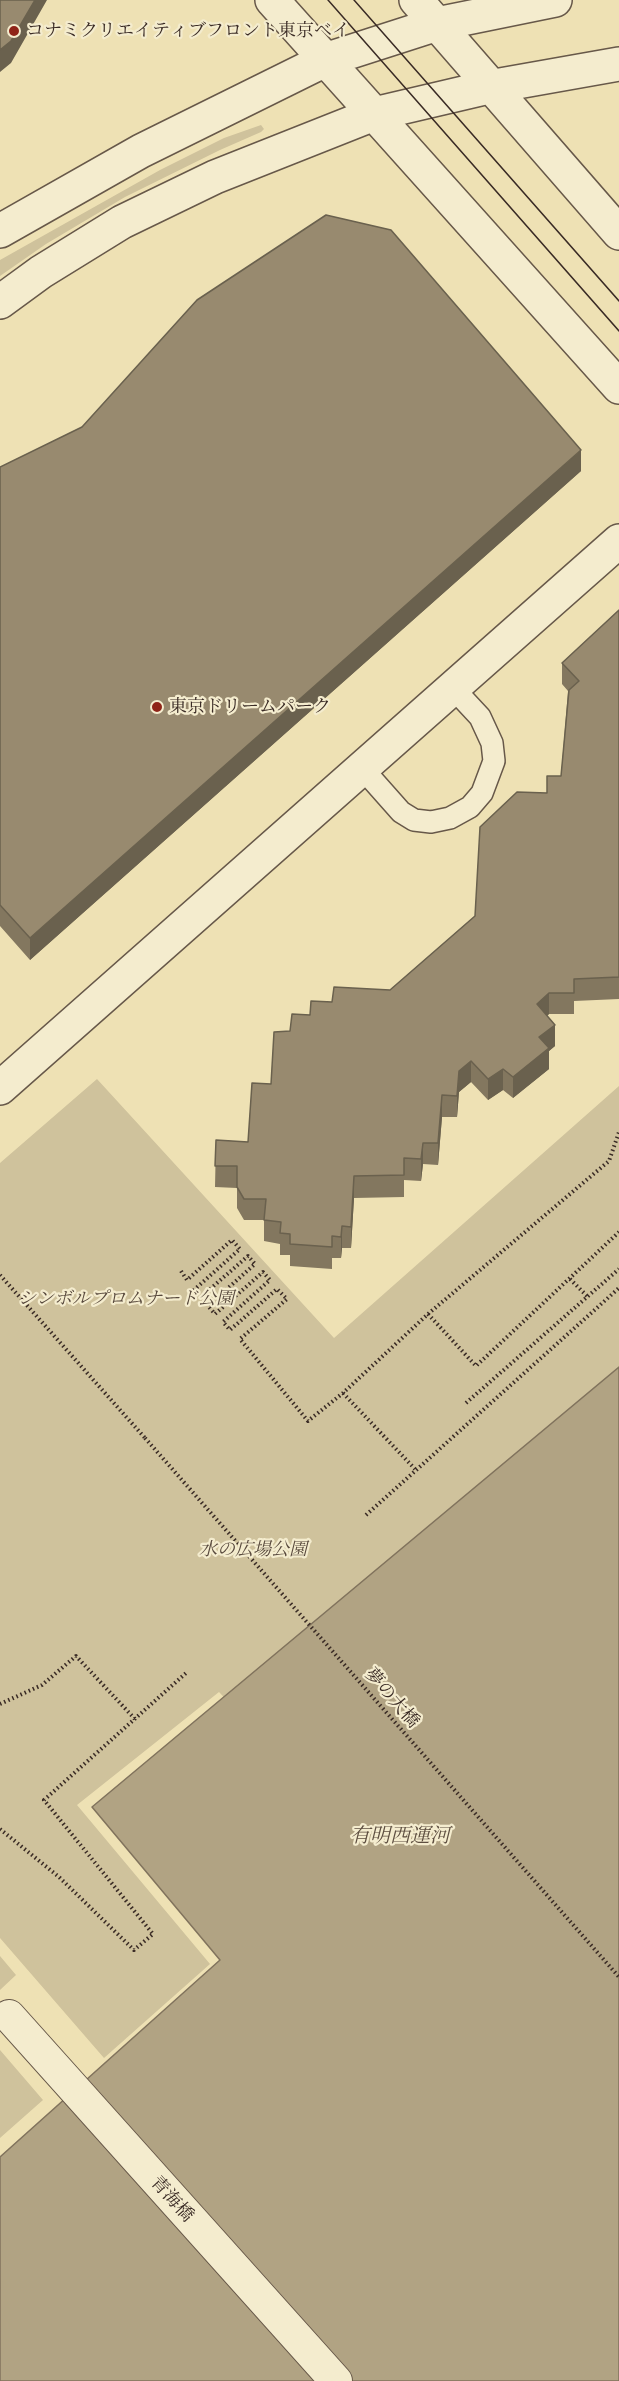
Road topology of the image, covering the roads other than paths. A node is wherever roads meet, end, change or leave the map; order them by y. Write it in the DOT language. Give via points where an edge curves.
graph roads {
  1 [pos="272,0"];
  2 [pos="555,0"];
  3 [pos="426,12"];
  4 [pos="325,60"];
  5 [pos="619,64"];
  6 [pos="489,87"];
  7 [pos="374,114"];
  8 [pos="0,231"];
  9 [pos="619,233"];
  10 [pos="0,302"];
  11 [pos="619,387"];
  12 [pos="619,541"];
  13 [pos="453,688"];
  14 [pos="362,768"];
  15 [pos="0,1088"];
  16 [pos="9,2016"];
  17 [pos="336,2381"];
  1 -- 4 [label="street"];
  2 -- 3 [label="street"];
  3 -- 4 [label="street"];
  3 -- 6 [label="street"];
  4 -- 7 [label="street"];
  4 -- 8 [label="street" via="141,151"];
  5 -- 6 [label="street"];
  6 -- 7 [label="street"];
  6 -- 9 [label="street"];
  7 -- 10 [label="street" via="215,177 122,222"];
  7 -- 11 [label="street"];
  12 -- 13 [label="street"];
  13 -- 14 [label="street"];
  13 -- 14 [label="lane" via="480,717 492,743 494,761 483,793 470,807 450,818 414,820 401,812"];
  14 -- 15 [label="street"];
  16 -- 17 [label="street, 青海橋"];
}
